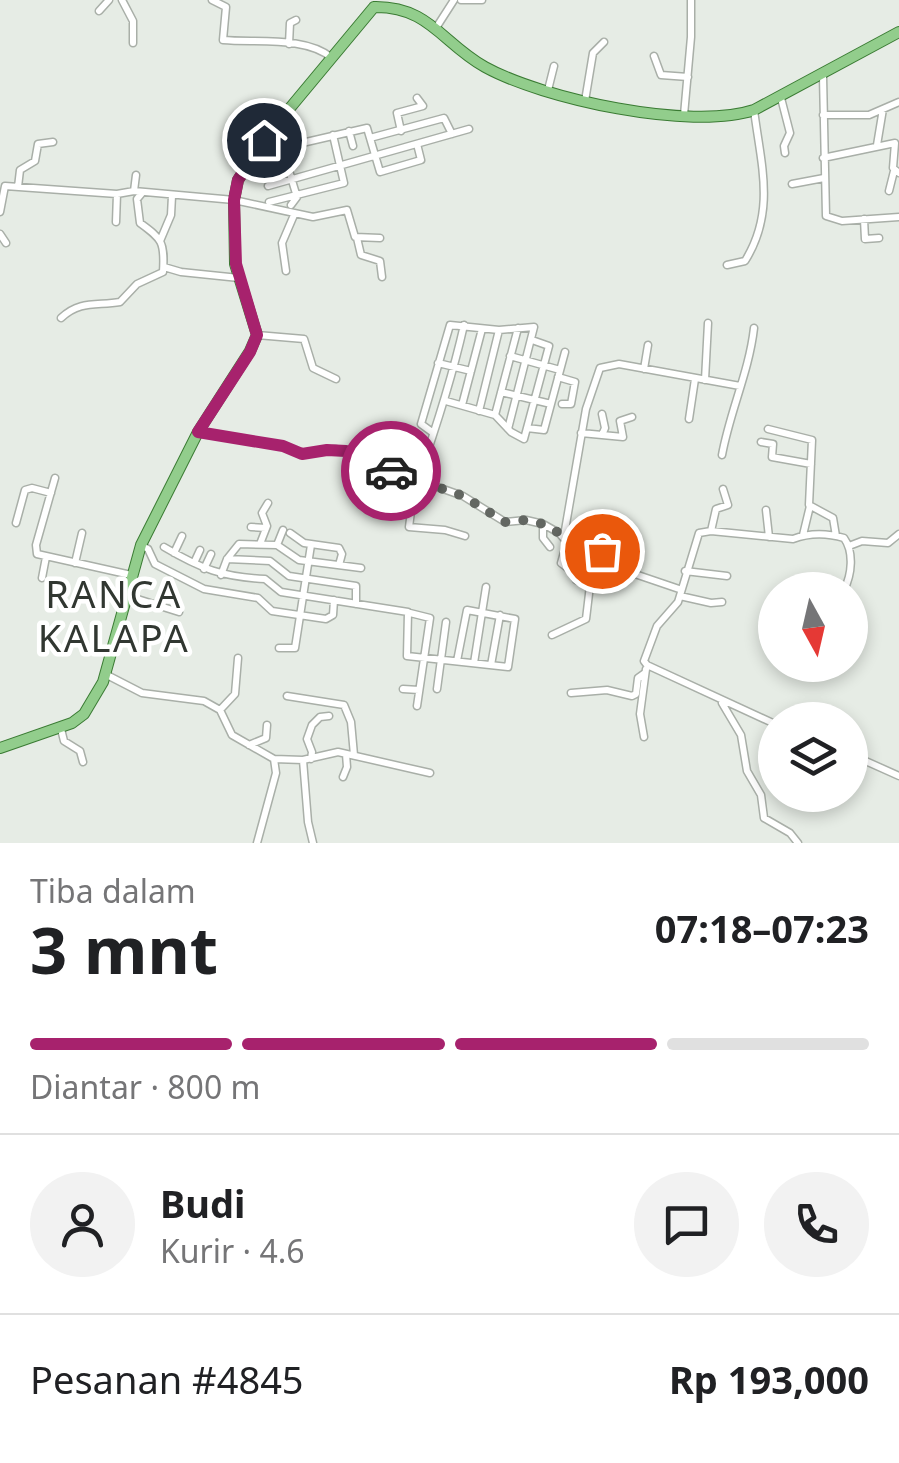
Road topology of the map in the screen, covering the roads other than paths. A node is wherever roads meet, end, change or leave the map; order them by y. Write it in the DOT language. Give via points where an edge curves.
graph roads {
  1 [pos="109,0"];
  2 [pos="122,0"];
  3 [pos="212,0"];
  4 [pos="454,0"];
  5 [pos="482,0"];
  6 [pos="690,0"];
  7 [pos="374,3"];
  8 [pos="98,12"];
  9 [pos="296,20"];
  10 [pos="435,29"];
  11 [pos="899,32"];
  12 [pos="604,42"];
  13 [pos="133,43"];
  14 [pos="289,44"];
  15 [pos="654,56"];
  16 [pos="332,58"];
  17 [pos="554,66"];
  18 [pos="823,76"];
  19 [pos="688,78"];
  20 [pos="548,90"];
  21 [pos="417,98"];
  22 [pos="781,98"];
  23 [pos="585,101"];
  24 [pos="899,102"];
  25 [pos="883,108"];
  26 [pos="754,110"];
  27 [pos="823,114"];
  28 [pos="684,115"];
  29 [pos="469,129"];
  30 [pos="349,131"];
  31 [pos="401,131"];
  32 [pos="333,134"];
  33 [pos="452,134"];
  34 [pos="370,138"];
  35 [pos="264,140"];
  36 [pos="53,142"];
  37 [pos="302,143"];
  38 [pos="417,144"];
  39 [pos="877,145"];
  40 [pos="353,146"];
  41 [pos="785,153"];
  42 [pos="374,155"];
  43 [pos="823,158"];
  44 [pos="288,163"];
  45 [pos="276,165"];
  46 [pos="341,165"];
  47 [pos="896,172"];
  48 [pos="136,175"];
  49 [pos="292,178"];
  50 [pos="824,178"];
  51 [pos="792,184"];
  52 [pos="268,186"];
  53 [pos="18,187"];
  54 [pos="138,192"];
  55 [pos="889,192"];
  56 [pos="117,194"];
  57 [pos="172,196"];
  58 [pos="296,197"];
  59 [pos="234,200"];
  60 [pos="270,202"];
  61 [pos="290,206"];
  62 [pos="0,212"];
  63 [pos="294,215"];
  64 [pos="899,217"];
  65 [pos="864,218"];
  66 [pos="116,222"];
  67 [pos="0,234"];
  68 [pos="356,238"];
  69 [pos="380,238"];
  70 [pos="879,238"];
  71 [pos="160,241"];
  72 [pos="6,242"];
  73 [pos="727,265"];
  74 [pos="164,266"];
  75 [pos="286,271"];
  76 [pos="382,277"];
  77 [pos="239,278"];
  78 [pos="61,318"];
  79 [pos="708,323"];
  80 [pos="464,325"];
  81 [pos="482,328"];
  82 [pos="518,328"];
  83 [pos="754,328"];
  84 [pos="499,330"];
  85 [pos="257,335"];
  86 [pos="532,340"];
  87 [pos="648,344"];
  88 [pos="565,352"];
  89 [pos="510,356"];
  90 [pos="526,360"];
  91 [pos="438,363"];
  92 [pos="543,365"];
  93 [pos="454,367"];
  94 [pos="644,369"];
  95 [pos="472,370"];
  96 [pos="489,373"];
  97 [pos="559,374"];
  98 [pos="505,375"];
  99 [pos="336,379"];
  100 [pos="695,379"];
  101 [pos="705,380"];
  102 [pos="740,386"];
  103 [pos="432,388"];
  104 [pos="502,392"];
  105 [pos="447,397"];
  106 [pos="518,397"];
  107 [pos="534,400"];
  108 [pos="552,404"];
  109 [pos="562,404"];
  110 [pos="462,405"];
  111 [pos="478,411"];
  112 [pos="602,414"];
  113 [pos="495,415"];
  114 [pos="632,417"];
  115 [pos="690,419"];
  116 [pos="527,428"];
  117 [pos="508,429"];
  118 [pos="768,429"];
  119 [pos="198,432"];
  120 [pos="431,433"];
  121 [pos="582,433"];
  122 [pos="602,435"];
  123 [pos="761,442"];
  124 [pos="722,455"];
  125 [pos="811,464"];
  126 [pos="416,477"];
  127 [pos="55,478"];
  128 [pos="723,489"];
  129 [pos="51,493"];
  130 [pos="268,503"];
  131 [pos="810,506"];
  132 [pos="766,510"];
  133 [pos="262,515"];
  134 [pos="16,524"];
  135 [pos="543,524"];
  136 [pos="266,528"];
  137 [pos="711,531"];
  138 [pos="82,533"];
  139 [pos="899,534"];
  140 [pos="802,535"];
  141 [pos="182,536"];
  142 [pos="465,536"];
  143 [pos="836,536"];
  144 [pos="769,537"];
  145 [pos="565,540"];
  146 [pos="260,544"];
  147 [pos="142,545"];
  148 [pos="277,545"];
  149 [pos="311,545"];
  150 [pos="849,546"];
  151 [pos="164,547"];
  152 [pos="550,547"];
  153 [pos="200,550"];
  154 [pos="602,551"];
  155 [pos="174,553"];
  156 [pos="211,554"];
  157 [pos="46,557"];
  158 [pos="227,559"];
  159 [pos="309,562"];
  160 [pos="75,563"];
  161 [pos="620,564"];
  162 [pos="339,565"];
  163 [pos="199,566"];
  164 [pos="361,568"];
  165 [pos="686,571"];
  166 [pos="850,572"];
  167 [pos="131,575"];
  168 [pos="221,575"];
  169 [pos="727,576"];
  170 [pos="42,578"];
  171 [pos="307,579"];
  172 [pos="188,582"];
  173 [pos="590,585"];
  174 [pos="604,585"];
  175 [pos="486,588"];
  176 [pos="679,593"];
  177 [pos="126,596"];
  178 [pos="304,596"];
  179 [pos="334,600"];
  180 [pos="722,602"];
  181 [pos="356,604"];
  182 [pos="178,612"];
  183 [pos="481,612"];
  184 [pos="410,613"];
  185 [pos="500,615"];
  186 [pos="302,616"];
  187 [pos="446,622"];
  188 [pos="552,635"];
  189 [pos="279,648"];
  190 [pos="422,657"];
  191 [pos="238,658"];
  192 [pos="441,660"];
  193 [pos="457,661"];
  194 [pos="474,663"];
  195 [pos="491,665"];
  196 [pos="646,669"];
  197 [pos="106,675"];
  198 [pos="420,677"];
  199 [pos="403,689"];
  200 [pos="419,690"];
  201 [pos="570,693"];
  202 [pos="287,696"];
  203 [pos="718,699"];
  204 [pos="417,706"];
  205 [pos="220,710"];
  206 [pos="329,716"];
  207 [pos="758,717"];
  208 [pos="268,725"];
  209 [pos="61,729"];
  210 [pos="644,737"];
  211 [pos="249,745"];
  212 [pos="0,748"];
  213 [pos="350,754"];
  214 [pos="274,759"];
  215 [pos="307,760"];
  216 [pos="83,762"];
  217 [pos="868,762"];
  218 [pos="430,773"];
  219 [pos="899,776"];
  220 [pos="342,777"];
  221 [pos="257,843"];
  222 [pos="313,843"];
  223 [pos="798,843"];
  1 -- 8 [label="street"];
  2 -- 13 [label="street" via="133,21"];
  3 -- 14 [label="street" via="226,7 223,40"];
  4 -- 5 [label="street"];
  4 -- 10 [label="street"];
  6 -- 19 [label="street"];
  7 -- 10 [label="main road" via="406,9"];
  7 -- 16 [label="main road"];
  9 -- 14 [label="street"];
  10 -- 20 [label="main road" via="484,67"];
  11 -- 18 [label="main road"];
  12 -- 23 [label="street" via="593,53"];
  14 -- 16 [label="street"];
  15 -- 19 [label="street" via="661,75"];
  16 -- 35 [label="main road"];
  17 -- 20 [label="street"];
  18 -- 22 [label="main road"];
  18 -- 27 [label="street"];
  19 -- 28 [label="street"];
  20 -- 23 [label="main road"];
  21 -- 31 [label="street" via="423,106 397,113"];
  22 -- 26 [label="main road"];
  22 -- 41 [label="street" via="790,133"];
  23 -- 28 [label="main road"];
  24 -- 25 [label="street"];
  25 -- 27 [label="street" via="866,115"];
  25 -- 39 [label="street"];
  26 -- 28 [label="main road"];
  26 -- 73 [label="street" via="763,224 745,261"];
  27 -- 43 [label="street"];
  29 -- 33 [label="street"];
  30 -- 32 [label="street"];
  30 -- 34 [label="street" via="366,128"];
  30 -- 40 [label="street"];
  31 -- 33 [label="street" via="446,118"];
  31 -- 34 [label="street"];
  32 -- 37 [label="street"];
  32 -- 46 [label="street"];
  33 -- 38 [label="street"];
  34 -- 42 [label="street"];
  35 -- 44 [label="street"];
  35 -- 59 [label="main road" via="238,180"];
  36 -- 53 [label="street" via="39,143 35,160 20,170"];
  38 -- 42 [label="street"];
  38 -- 42 [label="street" via="421,160 380,172"];
  39 -- 43 [label="street"];
  39 -- 47 [label="street" via="895,142"];
  42 -- 46 [label="street"];
  43 -- 50 [label="street"];
  44 -- 45 [label="street"];
  44 -- 49 [label="street"];
  46 -- 49 [label="street"];
  46 -- 58 [label="street" via="344,184"];
  47 -- 55 [label="street"];
  48 -- 54 [label="street"];
  49 -- 52 [label="street"];
  49 -- 58 [label="street"];
  50 -- 51 [label="street"];
  50 -- 65 [label="street" via="826,217"];
  53 -- 56 [label="street"];
  53 -- 62 [label="street" via="3,186"];
  54 -- 56 [label="street"];
  54 -- 57 [label="street"];
  54 -- 71 [label="street" via="140,223"];
  56 -- 66 [label="street"];
  57 -- 59 [label="street"];
  57 -- 71 [label="street"];
  58 -- 60 [label="street"];
  58 -- 61 [label="street"];
  59 -- 63 [label="street"];
  59 -- 77 [label="main road"];
  63 -- 68 [label="street" via="349,211"];
  63 -- 75 [label="street" via="282,242"];
  64 -- 65 [label="street"];
  65 -- 70 [label="street" via="865,239"];
  67 -- 72 [label="street"];
  68 -- 69 [label="street"];
  68 -- 76 [label="street" via="360,255 380,261"];
  71 -- 74 [label="street"];
  74 -- 77 [label="street"];
  74 -- 78 [label="street" via="120,302 86,303"];
  77 -- 85 [label="main road"];
  79 -- 101 [label="street"];
  80 -- 81 [label="street"];
  80 -- 91 [label="street" via="449,325"];
  80 -- 93 [label="street"];
  81 -- 84 [label="street"];
  81 -- 95 [label="street"];
  82 -- 84 [label="street"];
  82 -- 86 [label="street" via="534,327"];
  82 -- 89 [label="street"];
  83 -- 102 [label="street"];
  84 -- 96 [label="street"];
  85 -- 99 [label="street" via="304,338 314,368"];
  85 -- 119 [label="main road"];
  86 -- 90 [label="street"];
  86 -- 92 [label="street" via="549,345"];
  87 -- 94 [label="street"];
  88 -- 97 [label="street"];
  89 -- 90 [label="street"];
  89 -- 98 [label="street"];
  90 -- 92 [label="street"];
  90 -- 106 [label="street"];
  91 -- 93 [label="street"];
  91 -- 103 [label="street"];
  92 -- 97 [label="street"];
  92 -- 107 [label="street"];
  93 -- 95 [label="street"];
  93 -- 105 [label="street"];
  94 -- 100 [label="street"];
  94 -- 121 [label="street" via="598,369"];
  95 -- 96 [label="street"];
  95 -- 110 [label="street"];
  96 -- 98 [label="street"];
  96 -- 111 [label="street"];
  97 -- 108 [label="street"];
  97 -- 109 [label="street" via="575,382 571,404"];
  98 -- 104 [label="street"];
  100 -- 101 [label="street"];
  100 -- 115 [label="street"];
  101 -- 102 [label="street"];
  102 -- 124 [label="street"];
  103 -- 105 [label="street"];
  103 -- 120 [label="street" via="421,424"];
  104 -- 106 [label="street"];
  104 -- 113 [label="street"];
  105 -- 110 [label="street"];
  105 -- 120 [label="street"];
  106 -- 107 [label="street"];
  106 -- 117 [label="street"];
  107 -- 108 [label="street"];
  107 -- 116 [label="street"];
  108 -- 116 [label="street" via="544,430"];
  110 -- 111 [label="street"];
  111 -- 113 [label="street"];
  112 -- 122 [label="street"];
  113 -- 117 [label="street"];
  114 -- 122 [label="street" via="620,421 624,440"];
  116 -- 117 [label="street" via="524,440"];
  118 -- 125 [label="street" via="812,439"];
  119 -- 126 [label="street" via="302,454 346,451"];
  119 -- 147 [label="main road"];
  120 -- 126 [label="street"];
  121 -- 122 [label="street"];
  121 -- 145 [label="street"];
  123 -- 125 [label="street" via="772,444 772,456"];
  125 -- 131 [label="street"];
  126 -- 135 [label="street" via="505,522"];
  126 -- 142 [label="street" via="409,527"];
  127 -- 129 [label="street"];
  128 -- 137 [label="street" via="728,504 716,509"];
  129 -- 134 [label="street" via="25,490"];
  129 -- 157 [label="street" via="36,549"];
  130 -- 133 [label="street"];
  131 -- 140 [label="street"];
  131 -- 143 [label="street" via="832,516"];
  132 -- 144 [label="street"];
  133 -- 136 [label="street"];
  133 -- 136 [label="street" via="253,527"];
  135 -- 145 [label="street"];
  135 -- 152 [label="street"];
  136 -- 146 [label="street"];
  137 -- 144 [label="street"];
  137 -- 165 [label="street" via="699,533"];
  138 -- 160 [label="street"];
  139 -- 150 [label="street" via="889,543"];
  140 -- 143 [label="street"];
  140 -- 144 [label="street"];
  141 -- 155 [label="street"];
  143 -- 150 [label="street"];
  145 -- 154 [label="street"];
  145 -- 173 [label="street" via="561,563"];
  146 -- 148 [label="street"];
  146 -- 158 [label="street" via="236,544"];
  147 -- 167 [label="main road"];
  147 -- 172 [label="street" via="153,562"];
  148 -- 149 [label="street" via="286,531"];
  148 -- 159 [label="street"];
  149 -- 159 [label="street"];
  149 -- 162 [label="street" via="341,550"];
  150 -- 166 [label="street"];
  151 -- 155 [label="street"];
  153 -- 163 [label="street"];
  154 -- 161 [label="street"];
  154 -- 173 [label="street"];
  155 -- 163 [label="street"];
  156 -- 163 [label="street"];
  157 -- 160 [label="street"];
  157 -- 170 [label="street"];
  158 -- 168 [label="street"];
  158 -- 171 [label="street" via="270,561 286,575"];
  159 -- 162 [label="street"];
  159 -- 171 [label="street"];
  160 -- 167 [label="street"];
  161 -- 174 [label="street"];
  161 -- 176 [label="street"];
  162 -- 164 [label="street"];
  163 -- 168 [label="street"];
  163 -- 172 [label="street"];
  165 -- 169 [label="street"];
  165 -- 176 [label="street"];
  167 -- 177 [label="main road"];
  168 -- 178 [label="street" via="262,578 280,592"];
  171 -- 178 [label="street"];
  171 -- 181 [label="street" via="356,586"];
  172 -- 186 [label="street"];
  173 -- 188 [label="street" via="586,619"];
  175 -- 183 [label="street"];
  176 -- 180 [label="street"];
  176 -- 196 [label="street" via="656,626"];
  177 -- 182 [label="street"];
  177 -- 197 [label="main road"];
  178 -- 179 [label="street"];
  178 -- 186 [label="street"];
  179 -- 181 [label="street"];
  179 -- 186 [label="street" via="330,618"];
  181 -- 184 [label="street"];
  183 -- 185 [label="street"];
  183 -- 193 [label="street" via="465,612"];
  183 -- 194 [label="street"];
  184 -- 190 [label="street" via="405,652"];
  184 -- 190 [label="street" via="429,617"];
  185 -- 195 [label="street"];
  185 -- 195 [label="street" via="516,619 509,666"];
  186 -- 189 [label="street" via="295,648"];
  187 -- 192 [label="street"];
  190 -- 192 [label="street"];
  190 -- 198 [label="street"];
  191 -- 205 [label="street" via="235,694"];
  192 -- 193 [label="street"];
  192 -- 198 [label="street" via="438,684"];
  193 -- 194 [label="street"];
  194 -- 195 [label="street"];
  196 -- 201 [label="street" via="632,696"];
  196 -- 203 [label="street"];
  196 -- 210 [label="street"];
  197 -- 205 [label="street" via="142,693 204,701"];
  197 -- 209 [label="main road" via="84,714"];
  198 -- 200 [label="street"];
  199 -- 200 [label="street"];
  200 -- 204 [label="street"];
  202 -- 213 [label="street" via="344,705"];
  203 -- 207 [label="street"];
  203 -- 223 [label="street" via="741,734 764,818"];
  205 -- 211 [label="street" via="232,735"];
  206 -- 215 [label="street" via="309,730"];
  208 -- 211 [label="street" via="266,738"];
  209 -- 212 [label="main road"];
  209 -- 216 [label="street"];
  211 -- 214 [label="street"];
  213 -- 215 [label="street" via="327,752"];
  213 -- 218 [label="street"];
  213 -- 220 [label="street"];
  214 -- 215 [label="street"];
  214 -- 221 [label="street"];
  215 -- 222 [label="street"];
  217 -- 219 [label="street"];
}
